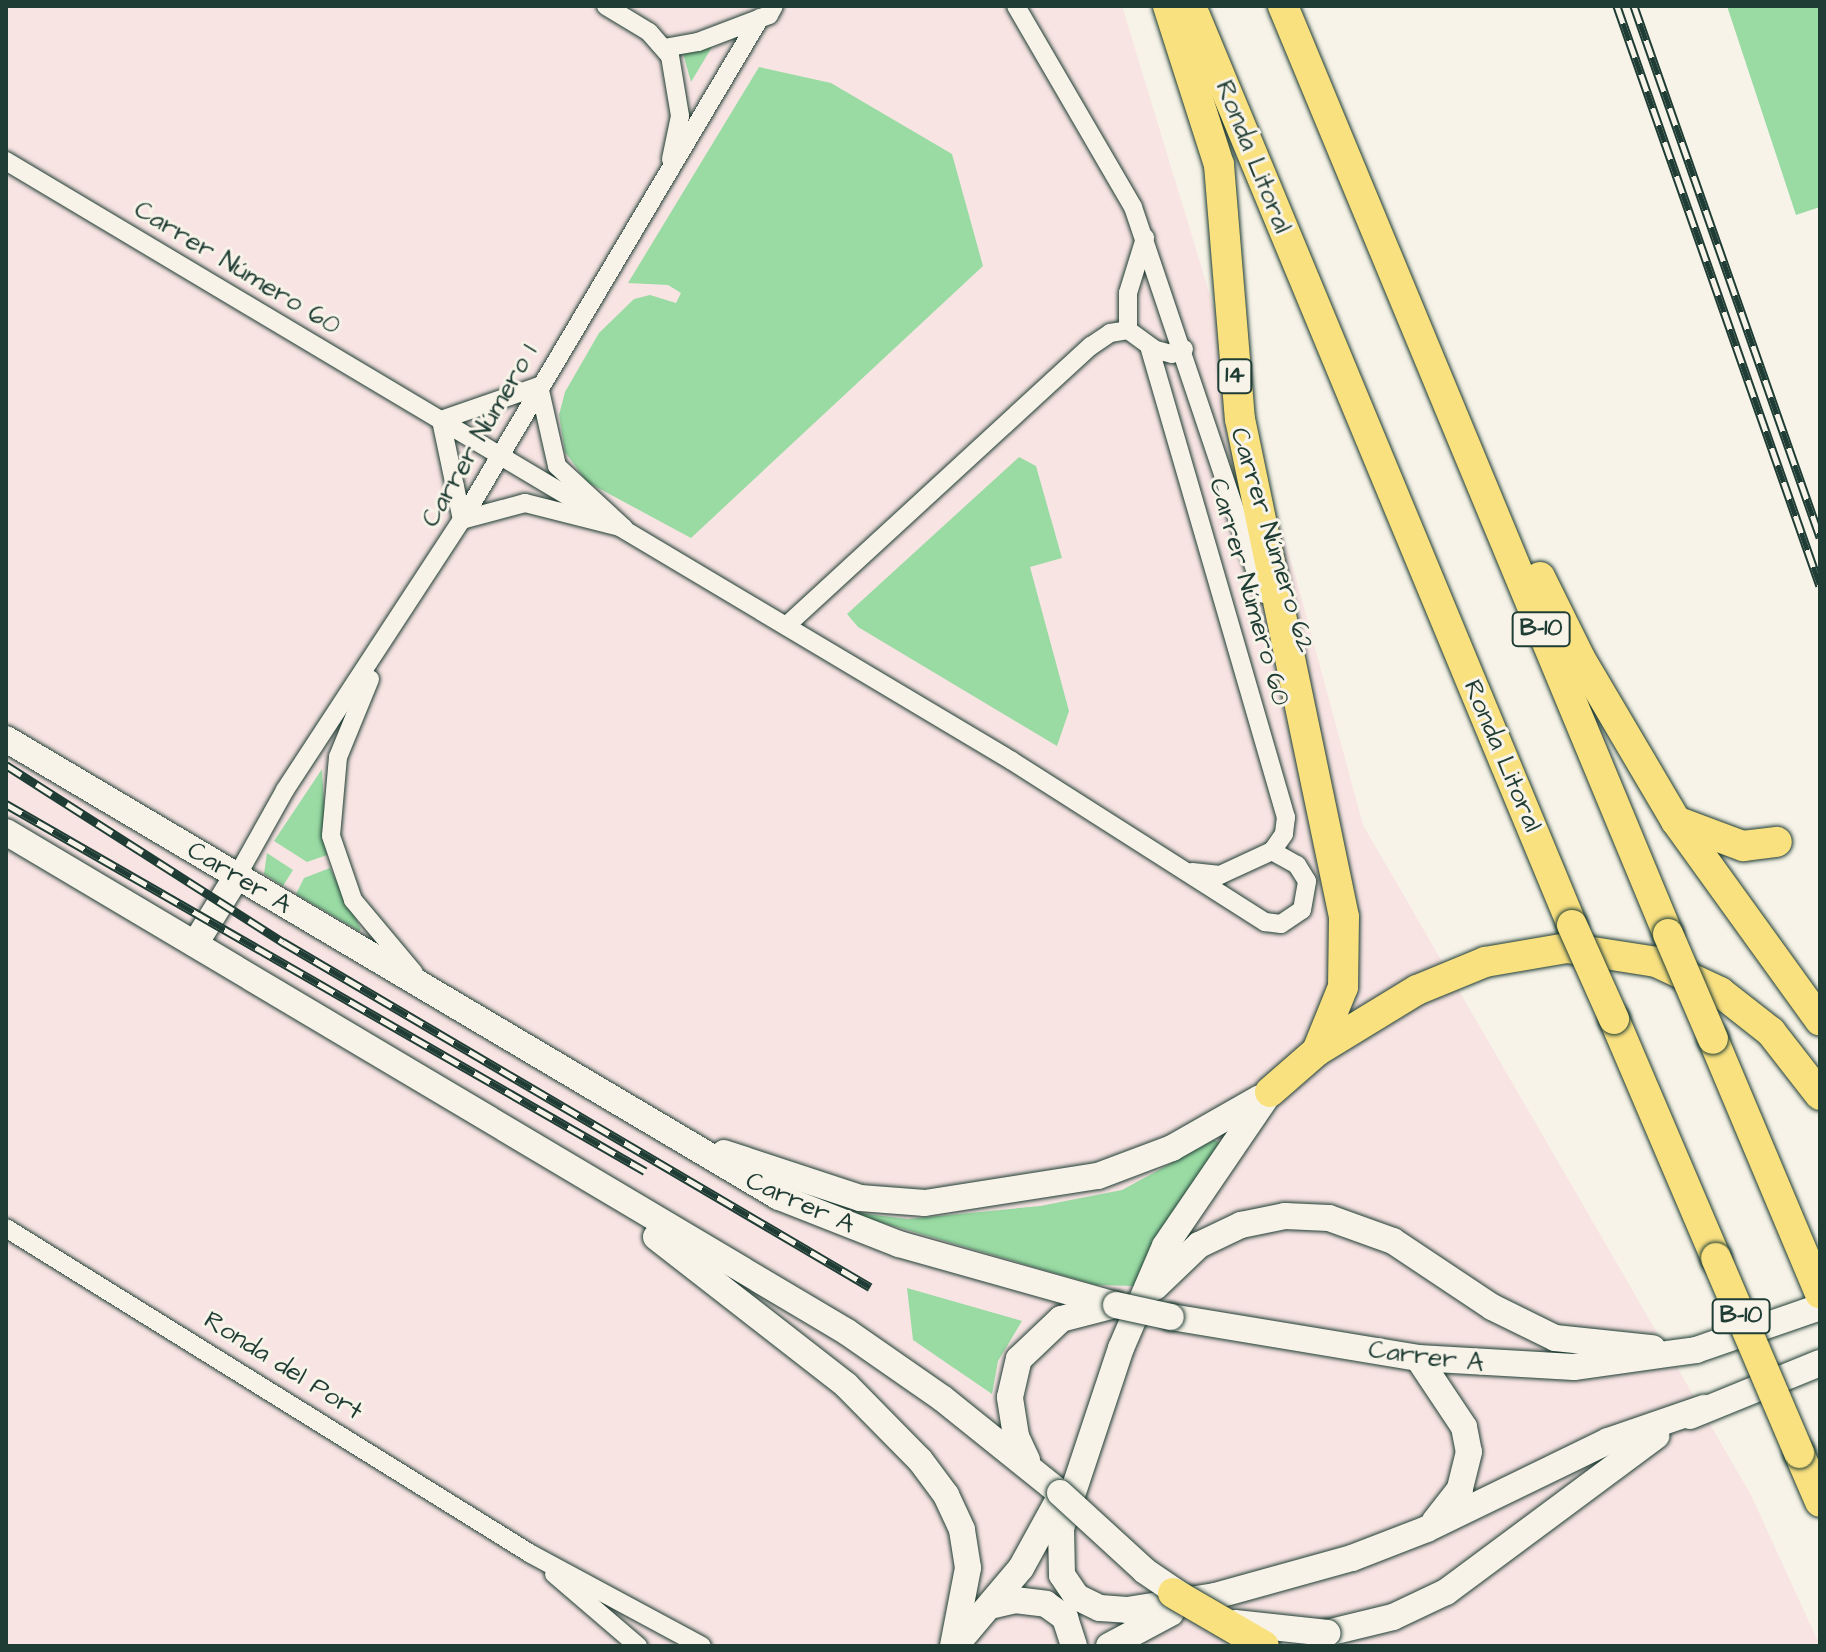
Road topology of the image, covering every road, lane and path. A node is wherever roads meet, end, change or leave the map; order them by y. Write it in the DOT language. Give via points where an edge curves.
graph roads {
  1 [pos="606,6"];
  2 [pos="1016,6"];
  3 [pos="1168,6"];
  4 [pos="1191,6"];
  5 [pos="1283,6"];
  6 [pos="765,10"];
  7 [pos="664,48"];
  8 [pos="6,161"];
  9 [pos="663,185"];
  10 [pos="1145,238"];
  11 [pos="1417,323"];
  12 [pos="1128,330"];
  13 [pos="1149,346"];
  14 [pos="1184,349"];
  15 [pos="539,386"];
  16 [pos="441,420"];
  17 [pos="499,456"];
  18 [pos="462,520"];
  19 [pos="624,528"];
  20 [pos="786,626"];
  21 [pos="385,643"];
  22 [pos="6,739"];
  23 [pos="1306,749"];
  24 [pos="1676,821"];
  25 [pos="6,832"];
  26 [pos="1777,842"];
  27 [pos="1272,851"];
  28 [pos="1192,872"];
  29 [pos="237,876"];
  30 [pos="195,944"];
  31 [pos="432,992"];
  32 [pos="1820,1021"];
  33 [pos="1317,1051"];
  34 [pos="1270,1092"];
  35 [pos="1820,1095"];
  36 [pos="653,1127"];
  37 [pos="513,1135"];
  38 [pos="6,1228"];
  39 [pos="1820,1293"];
  40 [pos="1820,1307"];
  41 [pos="1125,1312"];
  42 [pos="1696,1350"];
  43 [pos="1418,1358"];
  44 [pos="1820,1363"];
  45 [pos="1704,1408"];
  46 [pos="1081,1459"];
  47 [pos="1029,1464"];
  48 [pos="1820,1502"];
  49 [pos="1427,1529"];
  50 [pos="531,1554"];
  51 [pos="1173,1593"];
  52 [pos="1215,1596"];
  53 [pos="994,1605"];
  54 [pos="638,1646"];
  55 [pos="702,1646"];
  56 [pos="954,1646"];
  57 [pos="1074,1646"];
  58 [pos="1109,1646"];
  59 [pos="1264,1646"];
  1 -- 7 [label="street" via="649,32"];
  2 -- 10 [label="street, Carrer Número 62" via="1098,140"];
  3 -- 23 [label="highway, 14" via="1219,165 1240,419"];
  4 -- 48 [label="highway, Ronda Litoral / B-10, bridge" via="1572,925"];
  5 -- 11 [label="highway, B-10"];
  6 -- 7 [label="street" via="698,42"];
  6 -- 9 [label="street, Carrer Número 1"];
  7 -- 9 [label="street" via="680,116"];
  8 -- 16 [label="street, Carrer Número 60"];
  9 -- 15 [label="street, Carrer Número 1"];
  10 -- 12 [label="street" via="1128,293"];
  10 -- 14 [label="street, Carrer Número 62"];
  11 -- 24 [label="highway" via="1580,658"];
  11 -- 39 [label="highway, B-10, bridge"];
  12 -- 13 [label="street"];
  12 -- 20 [label="street" via="1110,333 1091,346"];
  13 -- 14 [label="street" via="1172,354"];
  13 -- 27 [label="street, Carrer Número 60" via="1286,817 1284,834"];
  14 -- 23 [label="street, Carrer Número 62" via="1276,634"];
  15 -- 16 [label="street"];
  15 -- 17 [label="street, Carrer Número 1"];
  15 -- 19 [label="street, Carrer Número 60" via="557,466"];
  16 -- 17 [label="street, Carrer Número 60"];
  16 -- 18 [label="street"];
  17 -- 18 [label="street, Carrer Número 1"];
  17 -- 19 [label="street, Carrer Número 60"];
  18 -- 19 [label="street, Carrer Número 60" via="525,503"];
  18 -- 21 [label="street, Carrer Número 1"];
  19 -- 20 [label="street, Carrer Número 60"];
  20 -- 28 [label="street, Carrer Número 60"];
  21 -- 29 [label="street, Carrer Número 1" via="285,790"];
  21 -- 31 [label="street" via="338,757 331,836 353,900"];
  22 -- 29 [label="main road, Carrer A"];
  23 -- 33 [label="highway" via="1346,944 1338,1005"];
  24 -- 26 [label="highway" via="1743,846"];
  24 -- 32 [label="highway"];
  25 -- 30 [label="main road"];
  27 -- 28 [label="street" via="1220,875"];
  27 -- 28 [label="street, Carrer Número 60" via="1297,865 1307,881 1302,910 1281,924 1251,915 1211,891"];
  29 -- 30 [label="main road"];
  29 -- 31 [label="main road, Carrer A"];
  30 -- 37 [label="main road"];
  31 -- 36 [label="main road, Carrer A"];
  33 -- 34 [label="highway"];
  33 -- 35 [label="highway" via="1417,990 1485,962 1540,950 1604,950 1656,962 1744,1007 1794,1058"];
  34 -- 36 [label="main road" via="1172,1148 1098,1176 925,1203 849,1195"];
  34 -- 41 [label="main road" via="1182,1218"];
  36 -- 41 [label="main road, Carrer A" via="824,1217"];
  37 -- 47 [label="main road" via="847,1332"];
  37 -- 56 [label="main road" via="702,1270 846,1385 920,1460 946,1495 966,1548 966,1587"];
  38 -- 50 [label="street, Ronda del Port"];
  40 -- 42 [label="main road"];
  41 -- 42 [label="main road" via="1199,1245 1241,1225 1309,1216 1348,1222 1393,1241 1492,1307 1555,1338"];
  41 -- 43 [label="main road, Carrer A, bridge"];
  41 -- 46 [label="main road"];
  41 -- 47 [label="main road" via="1061,1319 1019,1359 1010,1397 1016,1436"];
  42 -- 43 [label="main road, Carrer A" via="1574,1367"];
  43 -- 49 [label="main road" via="1464,1427 1469,1452 1460,1489"];
  44 -- 45 [label="main road"];
  45 -- 49 [label="main road" via="1565,1459"];
  45 -- 51 [label="main road, bridge" via="1591,1479 1446,1592 1393,1617 1327,1633 1264,1630 1231,1622"];
  46 -- 52 [label="main road" via="1061,1528 1059,1560 1077,1597 1111,1610"];
  46 -- 53 [label="main road" via="1021,1568"];
  47 -- 51 [label="main road, bridge"];
  49 -- 52 [label="main road" via="1352,1558"];
  50 -- 54 [label="street, Ronda del Port"];
  50 -- 55 [label="street, Ronda del Port"];
  51 -- 59 [label="highway, bridge"];
  52 -- 58 [label="main road" via="1156,1618"];
  53 -- 56 [label="main road"];
  53 -- 57 [label="main road" via="1015,1600 1046,1604 1065,1618"];
}
